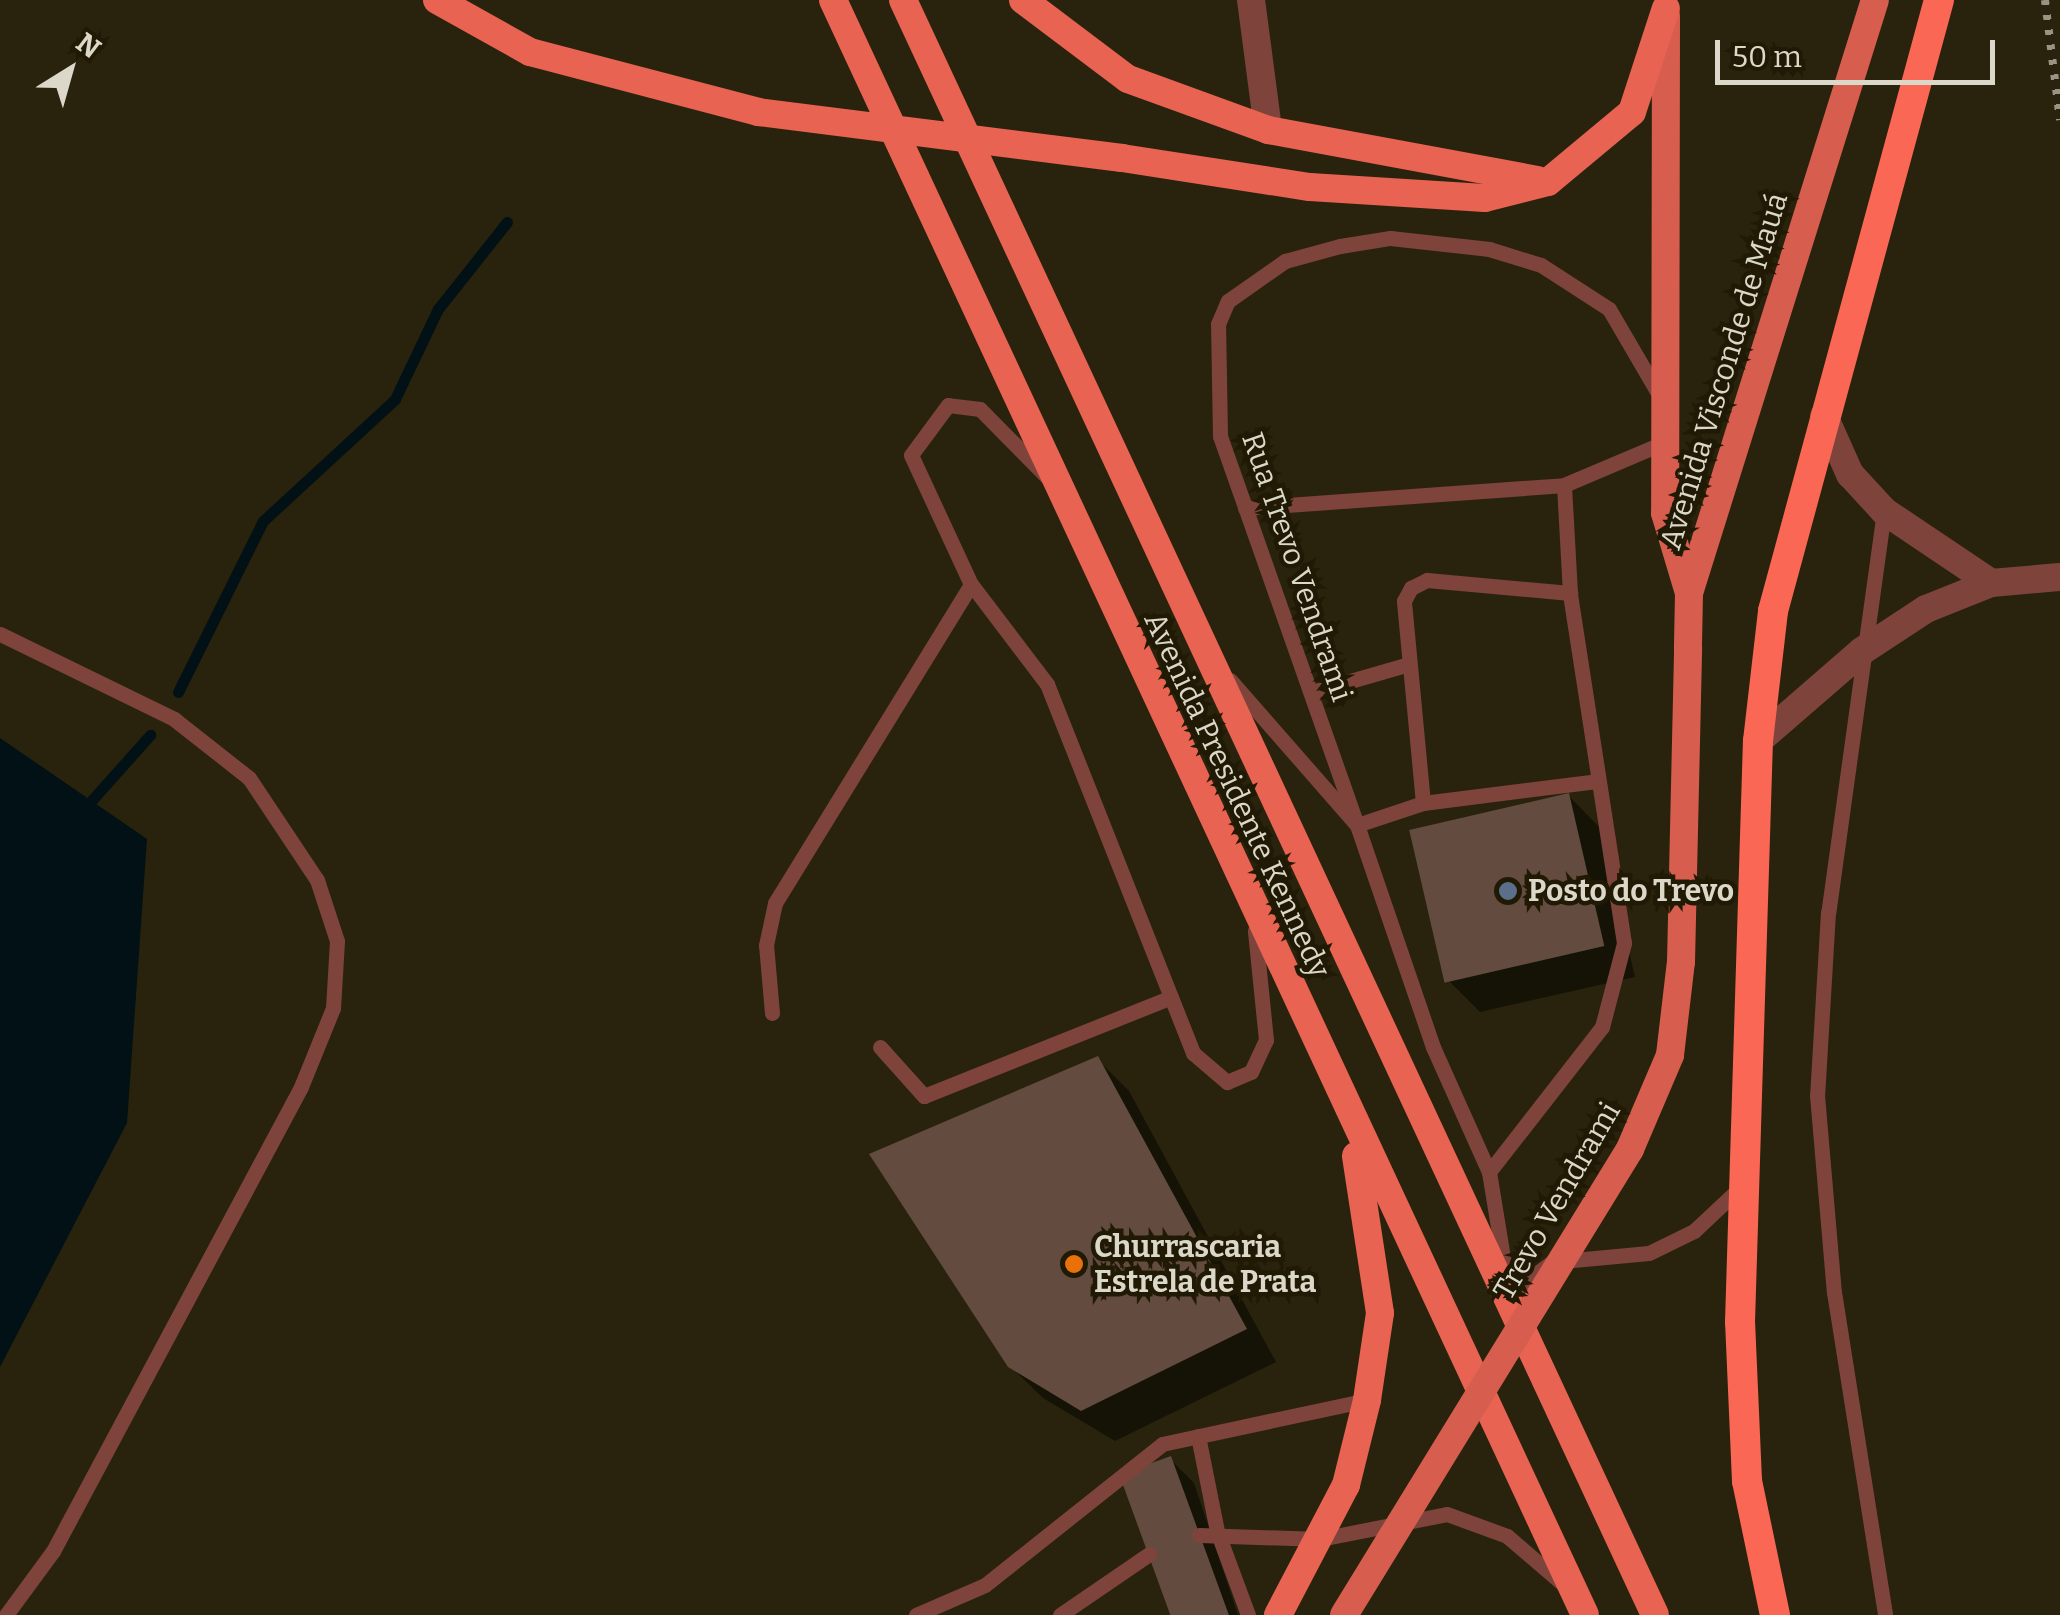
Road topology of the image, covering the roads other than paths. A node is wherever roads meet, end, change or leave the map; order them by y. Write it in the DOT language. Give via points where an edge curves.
graph roads {
  1 [pos="438,0"];
  2 [pos="833,0"];
  3 [pos="904,0"];
  4 [pos="1023,0"];
  5 [pos="1251,0"];
  6 [pos="1875,0"];
  7 [pos="1938,0"];
  8 [pos="1666,4"];
  9 [pos="1268,130"];
  10 [pos="1548,182"];
  11 [pos="1662,400"];
  12 [pos="1824,416"];
  13 [pos="1663,444"];
  14 [pos="1564,486"];
  15 [pos="1063,493"];
  16 [pos="1245,508"];
  17 [pos="1884,511"];
  18 [pos="2060,577"];
  19 [pos="1991,583"];
  20 [pos="971,584"];
  21 [pos="1570,593"];
  22 [pos="1689,593"];
  23 [pos="0,634"];
  24 [pos="1862,650"];
  25 [pos="1410,664"];
  26 [pos="1218,666"];
  27 [pos="1312,692"];
  28 [pos="1758,741"];
  29 [pos="1597,781"];
  30 [pos="1423,803"];
  31 [pos="1357,825"];
  32 [pos="1247,892"];
  33 [pos="1171,996"];
  34 [pos="772,1013"];
  35 [pos="880,1047"];
  36 [pos="1351,1125"];
  37 [pos="1489,1172"];
  38 [pos="1749,1178"];
  39 [pos="1509,1294"];
  40 [pos="1366,1400"];
  41 [pos="1198,1436"];
  42 [pos="1217,1531"];
  43 [pos="1199,1534"];
  44 [pos="1320,1539"];
  45 [pos="1149,1554"];
  46 [pos="1580,1604"];
  47 [pos="6,1615"];
  48 [pos="916,1615"];
  49 [pos="1060,1615"];
  50 [pos="1248,1615"];
  51 [pos="1278,1615"];
  52 [pos="1344,1615"];
  53 [pos="1655,1615"];
  54 [pos="1775,1615"];
  55 [pos="1885,1615"];
  1 -- 10 [label="highway, bridge" via="530,52 758,112 1310,187 1485,198"];
  2 -- 15 [label="highway, Avenida Presidente Kennedy"];
  3 -- 26 [label="highway, Avenida Presidente Kennedy"];
  4 -- 9 [label="highway" via="1128,79"];
  5 -- 9 [label="street"];
  6 -- 22 [label="main road, Avenida Visconde de Mauá"];
  7 -- 12 [label="highway"];
  8 -- 10 [label="highway" via="1632,112 1611,138"];
  8 -- 11 [label="main road, Avenida Visconde de Mauá"];
  9 -- 10 [label="highway"];
  11 -- 13 [label="main road, Avenida Visconde de Mauá"];
  11 -- 16 [label="lane, Rua Trevo Vendrami" via="1609,308 1541,265 1440,242 1340,246 1258,278 1218,324 1220,436"];
  12 -- 17 [label="street" via="1850,474"];
  12 -- 28 [label="highway" via="1773,611"];
  13 -- 14 [label="lane"];
  13 -- 22 [label="main road, Avenida Visconde de Mauá" via="1666,513"];
  14 -- 16 [label="lane"];
  14 -- 21 [label="lane"];
  15 -- 20 [label="lane" via="980,410 948,405 929,419 912,455 919,484"];
  15 -- 32 [label="highway, Avenida Presidente Kennedy"];
  16 -- 27 [label="lane, Rua Trevo Vendrami"];
  17 -- 19 [label="street"];
  17 -- 24 [label="lane"];
  18 -- 19 [label="street"];
  19 -- 24 [label="street"];
  20 -- 33 [label="lane" via="1047,684"];
  20 -- 34 [label="lane" via="775,903 766,944"];
  21 -- 25 [label="lane" via="1427,580 1404,601"];
  21 -- 29 [label="lane"];
  22 -- 52 [label="main road, Trevo Vendrami, bridge" via="1681,962 1670,1055 1630,1149"];
  23 -- 47 [label="lane" via="174,720 249,778 317,880 337,941 333,1008 302,1087 53,1551"];
  24 -- 28 [label="street"];
  24 -- 55 [label="lane" via="1828,912 1817,1095 1834,1292"];
  25 -- 27 [label="lane"];
  25 -- 30 [label="lane"];
  26 -- 31 [label="lane"];
  26 -- 39 [label="highway, Avenida Presidente Kennedy"];
  27 -- 31 [label="lane, Rua Trevo Vendrami"];
  28 -- 38 [label="highway"];
  29 -- 30 [label="lane"];
  29 -- 37 [label="lane" via="1624,943 1612,1002 1585,1053"];
  30 -- 31 [label="lane"];
  31 -- 37 [label="lane, Rua Trevo Vendrami" via="1433,1047"];
  32 -- 33 [label="lane" via="1262,960 1263,1058 1227,1082 1209,1074"];
  32 -- 36 [label="highway, Avenida Presidente Kennedy"];
  33 -- 35 [label="lane" via="924,1096"];
  36 -- 40 [label="highway" via="1380,1313"];
  36 -- 46 [label="highway, Avenida Presidente Kennedy"];
  37 -- 39 [label="lane, Rua Trevo Vendrami"];
  38 -- 39 [label="lane" via="1694,1231 1648,1253 1552,1262"];
  38 -- 54 [label="highway" via="1740,1322 1748,1481"];
  39 -- 53 [label="highway, Avenida Presidente Kennedy"];
  40 -- 41 [label="lane"];
  40 -- 44 [label="highway" via="1346,1484"];
  41 -- 42 [label="lane"];
  41 -- 48 [label="lane" via="1133,1458 996,1576"];
  42 -- 43 [label="lane"];
  42 -- 44 [label="lane"];
  42 -- 50 [label="lane"];
  44 -- 46 [label="lane" via="1447,1514 1474,1519"];
  44 -- 51 [label="highway"];
  45 -- 49 [label="lane"];
}
